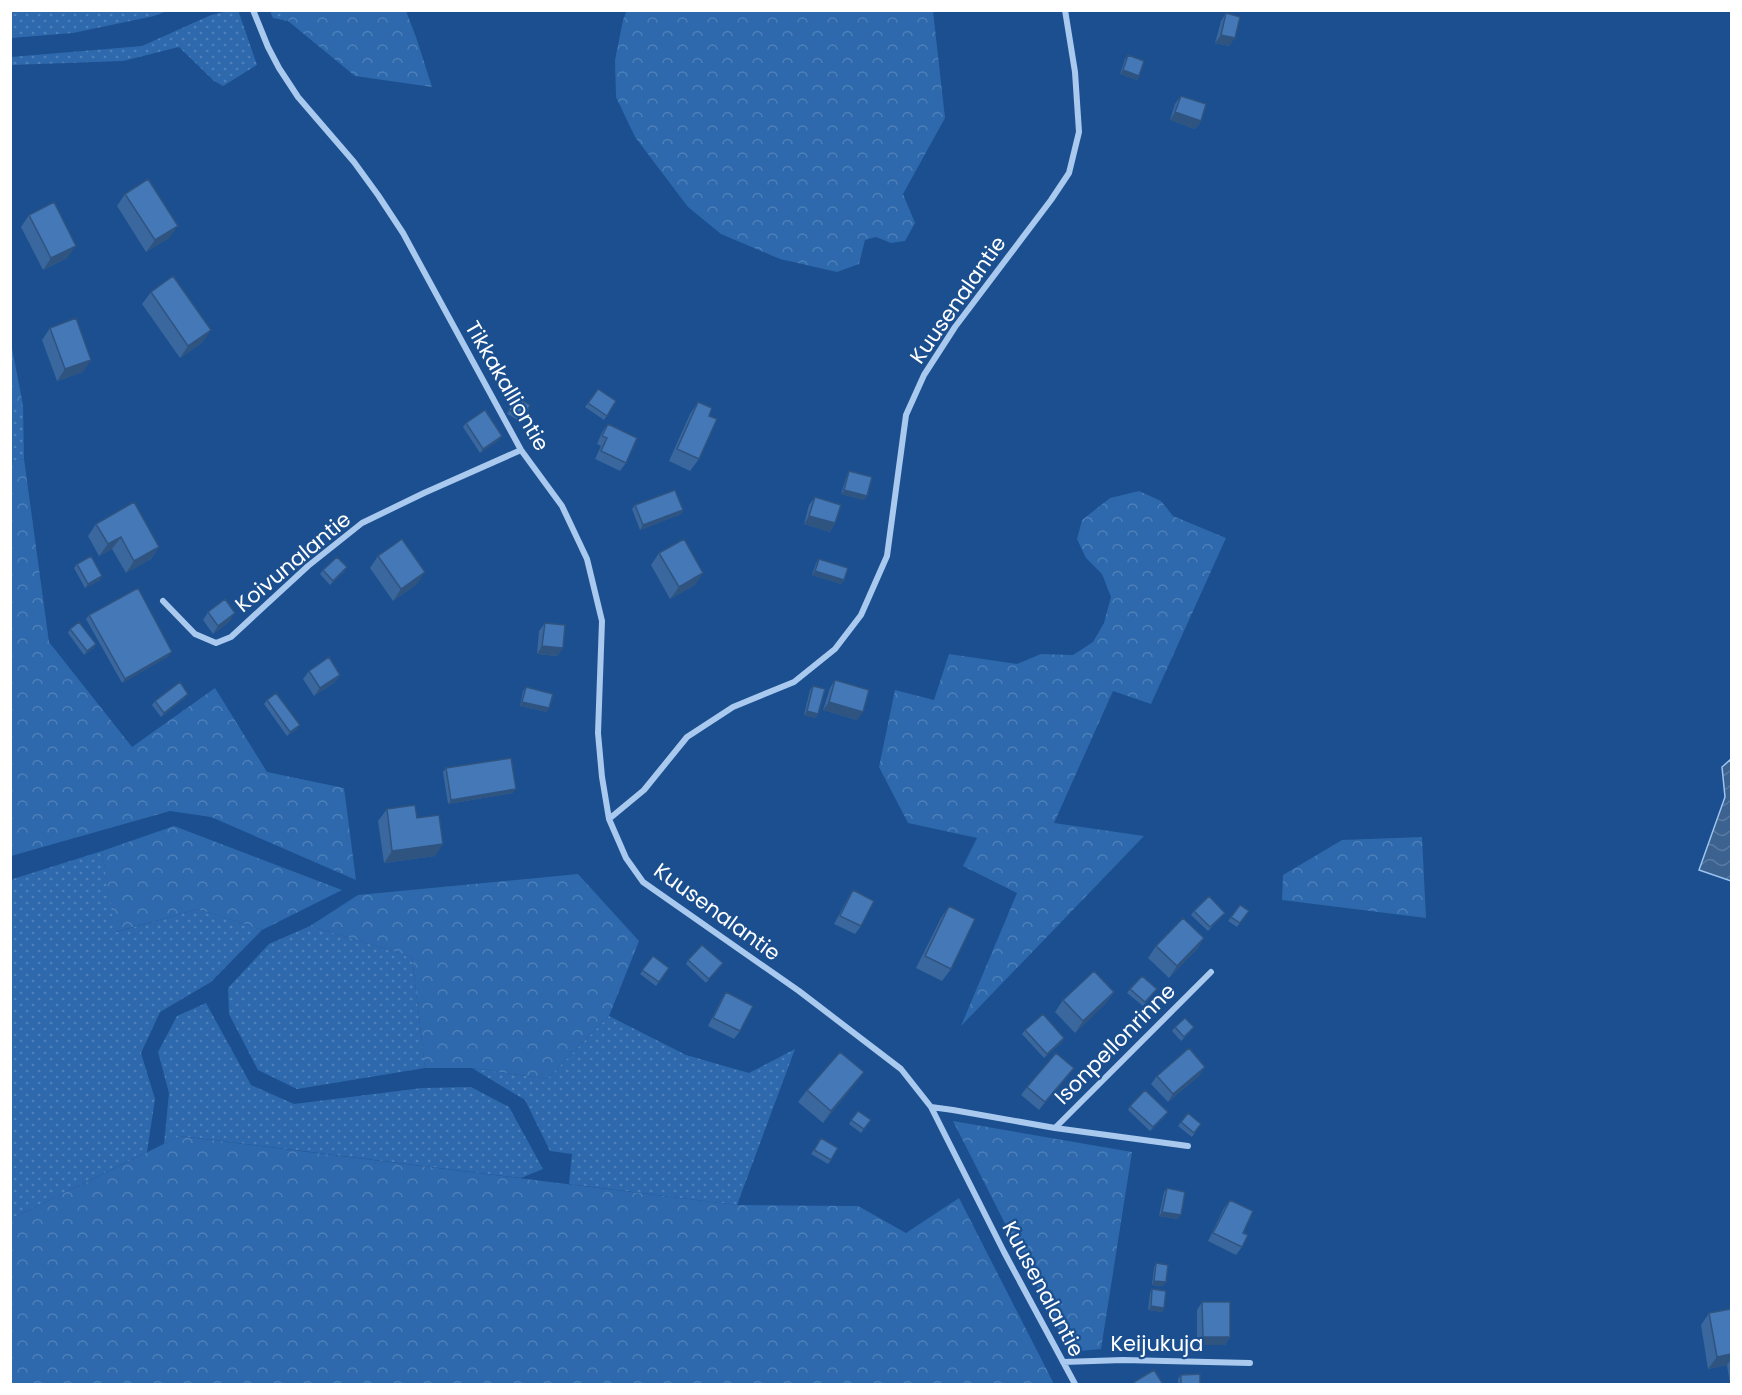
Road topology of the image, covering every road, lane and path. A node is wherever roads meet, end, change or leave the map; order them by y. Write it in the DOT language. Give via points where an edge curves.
graph roads {
  1 [pos="254,10"];
  2 [pos="1065,10"];
  3 [pos="521,450"];
  4 [pos="163,601"];
  5 [pos="609,819"];
  6 [pos="1211,972"];
  7 [pos="931,1107"];
  8 [pos="1055,1128"];
  9 [pos="1188,1146"];
  10 [pos="1063,1362"];
  11 [pos="1250,1363"];
  12 [pos="1075,1384"];
  1 -- 3 [label="street, Tikkakalliontie" via="268,47 298,97 354,162 403,233"];
  2 -- 5 [label="street, Kuusenalantie" via="1079,132 1069,173 924,375 906,415 887,556 861,615 835,649 794,682 733,707 687,737 644,790"];
  3 -- 4 [label="street, Koivunalantie" via="362,523 308,566 231,637 216,643 195,634"];
  3 -- 5 [label="street, Tikkakalliontie" via="562,506 587,559 602,621 598,733"];
  5 -- 7 [label="street, Kuusenalantie" via="626,858 644,882 901,1070"];
  6 -- 8 [label="street, Isonpellonrinne"];
  7 -- 8 [label="street, Isonpellonrinne"];
  7 -- 10 [label="street, Kuusenalantie"];
  8 -- 9 [label="street"];
  10 -- 11 [label="street, Keijukuja"];
  10 -- 12 [label="street, Kuusenalantie"];
}
